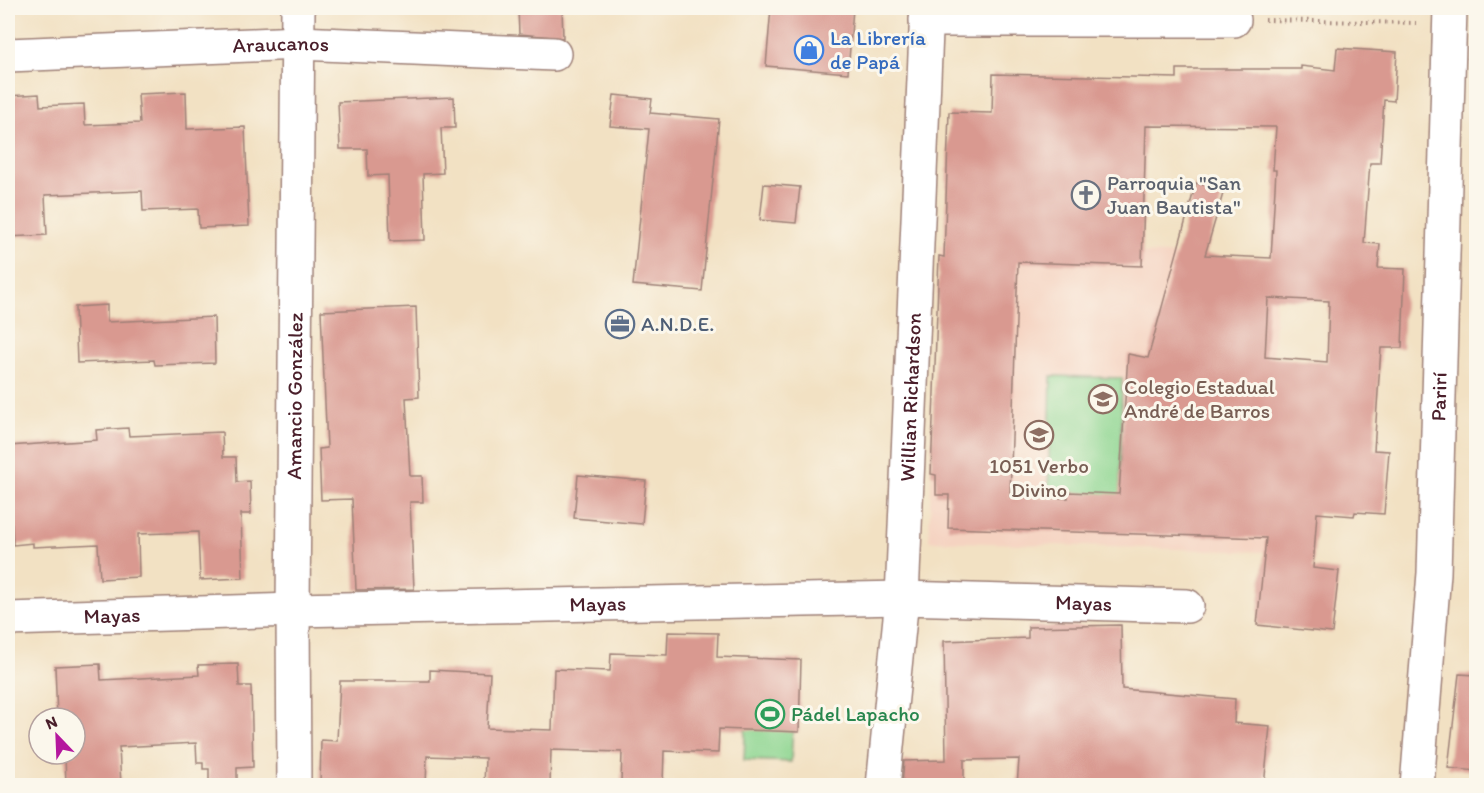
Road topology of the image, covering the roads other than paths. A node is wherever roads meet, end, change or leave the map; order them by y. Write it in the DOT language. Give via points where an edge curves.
graph roads {
  1 [pos="298,8"];
  2 [pos="927,14"];
  3 [pos="1449,15"];
  4 [pos="1234,20"];
  5 [pos="299,43"];
  6 [pos="554,54"];
  7 [pos="8,55"];
  8 [pos="902,598"];
  9 [pos="1186,606"];
  10 [pos="293,610"];
  11 [pos="8,619"];
  12 [pos="294,786"];
  13 [pos="884,786"];
  14 [pos="1417,786"];
  1 -- 5 [label="street, Amancio González"];
  2 -- 4 [label="street"];
  2 -- 8 [label="street, Willian Richardson"];
  3 -- 14 [label="street, Parirí" via="1434,573"];
  5 -- 6 [label="street, Araucanos"];
  5 -- 7 [label="street, Araucanos"];
  5 -- 10 [label="street, Amancio González"];
  8 -- 9 [label="street, Mayas"];
  8 -- 10 [label="street, Mayas"];
  8 -- 13 [label="street, Willian Richardson"];
  10 -- 11 [label="street, Mayas"];
  10 -- 12 [label="street, Amancio González"];
}
